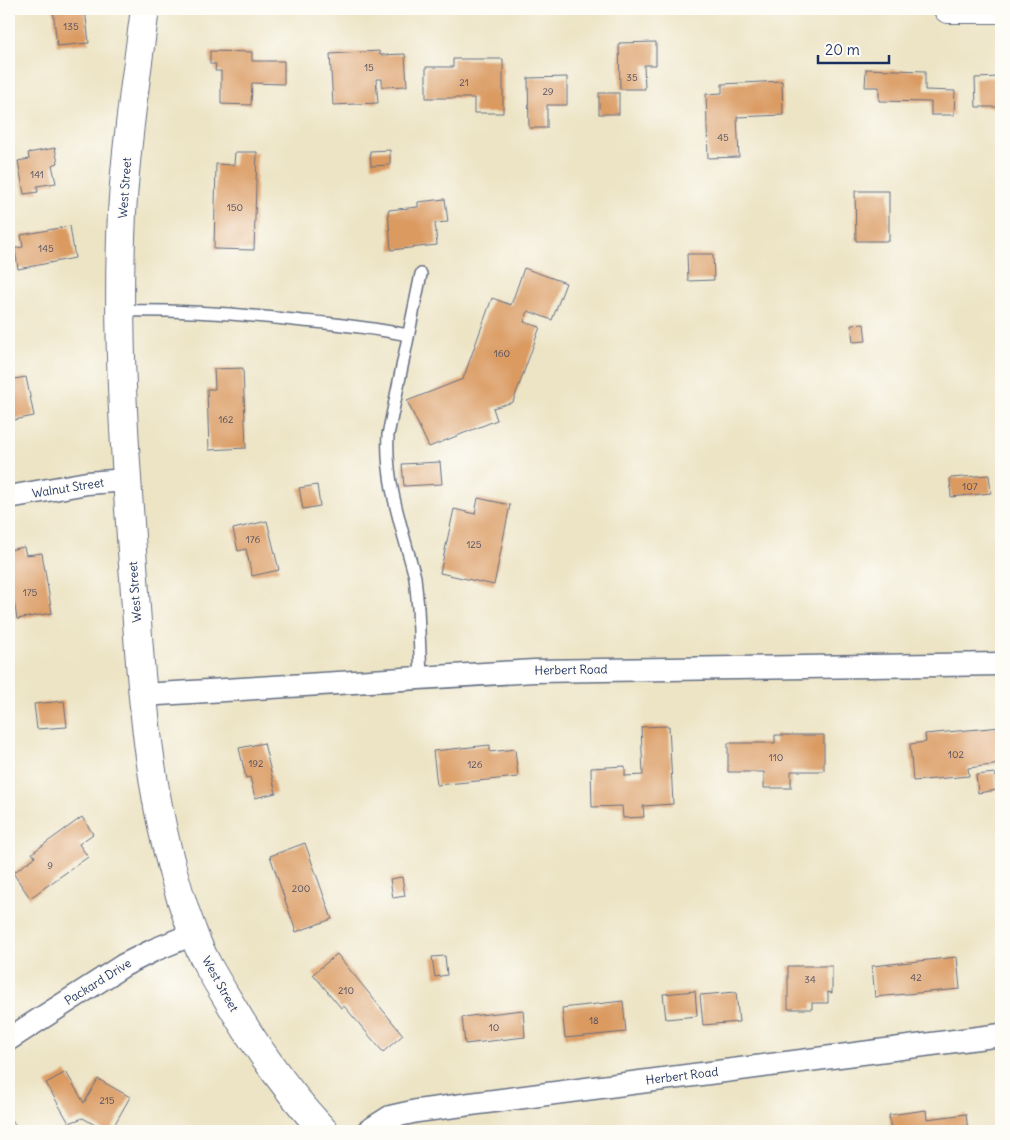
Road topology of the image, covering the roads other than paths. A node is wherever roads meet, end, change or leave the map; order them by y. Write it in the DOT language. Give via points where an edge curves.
graph roads {
  1 [pos="145,9"];
  2 [pos="948,9"];
  3 [pos="1001,9"];
  4 [pos="421,274"];
  5 [pos="120,311"];
  6 [pos="408,335"];
  7 [pos="127,480"];
  8 [pos="9,497"];
  9 [pos="1001,664"];
  10 [pos="421,677"];
  11 [pos="142,695"];
  12 [pos="193,934"];
  13 [pos="1001,1035"];
  14 [pos="9,1039"];
  15 [pos="324,1131"];
  16 [pos="368,1131"];
  1 -- 5 [label="street, West Street" via="122,214"];
  2 -- 3 [label="street"];
  4 -- 6 [label="lane"];
  5 -- 6 [label="lane" via="244,315 374,328"];
  5 -- 7 [label="street, West Street"];
  6 -- 10 [label="lane" via="388,435 387,464 415,576"];
  7 -- 8 [label="street, Walnut Street" via="88,483"];
  7 -- 11 [label="street, West Street"];
  9 -- 10 [label="street, Herbert Road" via="565,670"];
  10 -- 11 [label="street, Herbert Road"];
  11 -- 12 [label="street, West Street" via="161,825"];
  12 -- 14 [label="street, Packard Drive" via="124,965"];
  12 -- 15 [label="street, West Street" via="251,1038"];
  13 -- 16 [label="street, Herbert Road" via="417,1111 390,1117"];
}
